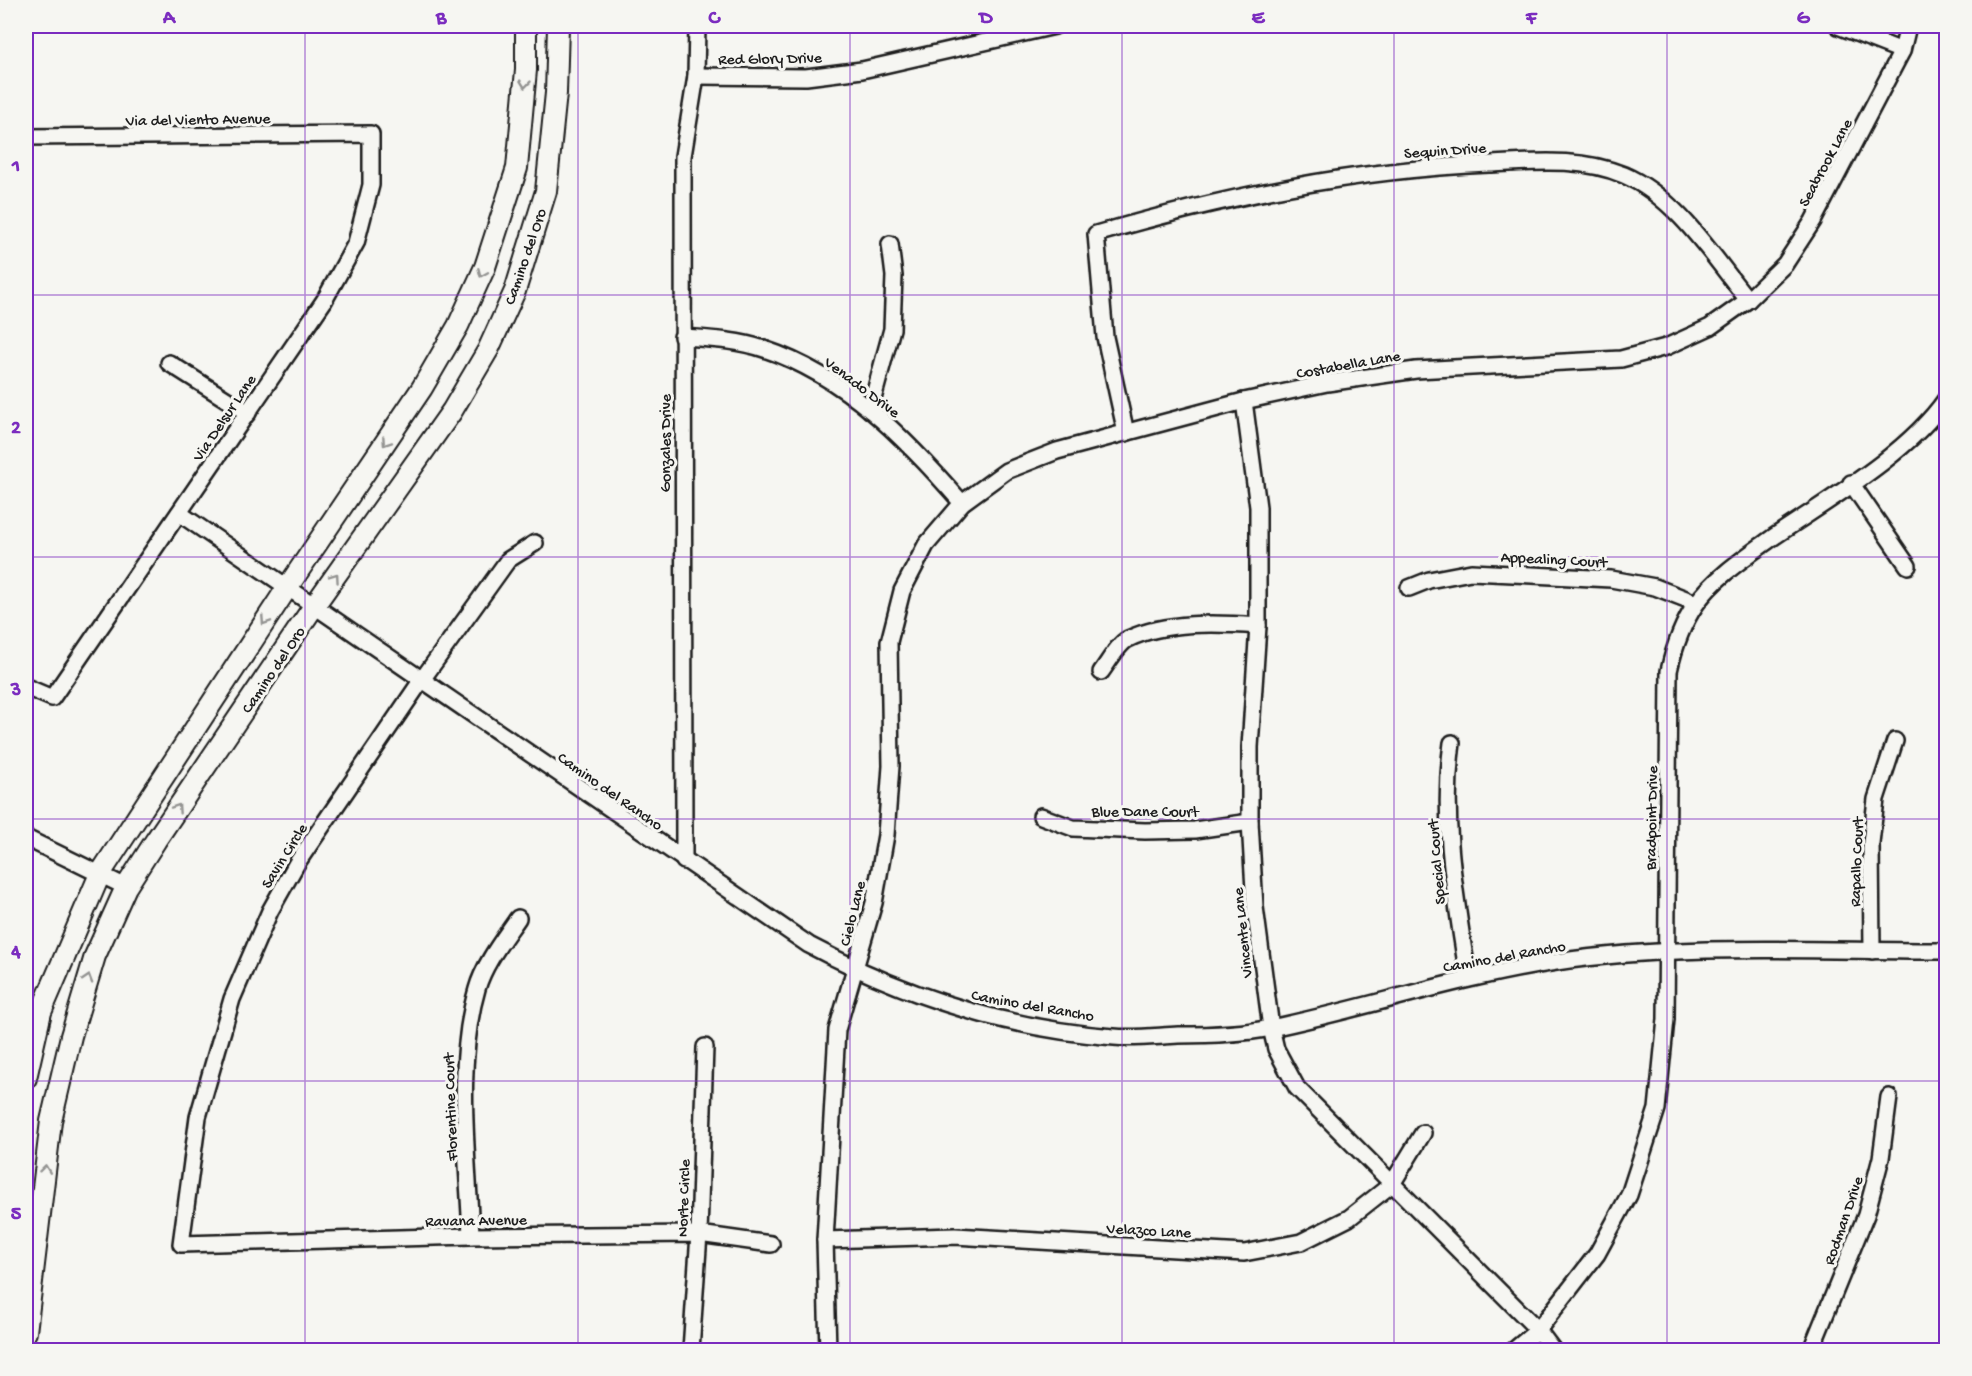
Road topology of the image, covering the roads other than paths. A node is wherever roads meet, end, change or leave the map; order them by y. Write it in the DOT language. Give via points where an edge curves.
graph roads {
  1 [pos="526,26"];
  2 [pos="558,26"];
  3 [pos="697,26"];
  4 [pos="1055,26"];
  5 [pos="1838,26"];
  6 [pos="1908,26"];
  7 [pos="1902,51"];
  8 [pos="696,76"];
  9 [pos="371,134"];
  10 [pos="26,137"];
  11 [pos="890,244"];
  12 [pos="1748,300"];
  13 [pos="682,337"];
  14 [pos="169,363"];
  15 [pos="1947,399"];
  16 [pos="1244,401"];
  17 [pos="870,410"];
  18 [pos="248,413"];
  19 [pos="1126,433"];
  20 [pos="1851,483"];
  21 [pos="962,503"];
  22 [pos="179,513"];
  23 [pos="535,543"];
  24 [pos="1908,566"];
  25 [pos="287,588"];
  26 [pos="1409,588"];
  27 [pos="1696,603"];
  28 [pos="314,606"];
  29 [pos="1258,626"];
  30 [pos="1101,672"];
  31 [pos="421,681"];
  32 [pos="26,687"];
  33 [pos="1895,741"];
  34 [pos="1452,743"];
  35 [pos="1041,816"];
  36 [pos="1250,822"];
  37 [pos="26,838"];
  38 [pos="684,861"];
  39 [pos="100,874"];
  40 [pos="126,887"];
  41 [pos="518,918"];
  42 [pos="1872,951"];
  43 [pos="1947,951"];
  44 [pos="1666,952"];
  45 [pos="855,969"];
  46 [pos="1468,977"];
  47 [pos="1270,1028"];
  48 [pos="705,1047"];
  49 [pos="26,1078"];
  50 [pos="1889,1097"];
  51 [pos="1423,1133"];
  52 [pos="1392,1184"];
  53 [pos="699,1234"];
  54 [pos="471,1236"];
  55 [pos="825,1240"];
  56 [pos="181,1244"];
  57 [pos="771,1244"];
  58 [pos="1538,1330"];
  59 [pos="26,1332"];
  60 [pos="691,1350"];
  61 [pos="828,1350"];
  62 [pos="1514,1350"];
  63 [pos="1553,1350"];
  64 [pos="1811,1350"];
  1 -- 25 [label="street, Camino del Oro, one-way" via="517,168 485,267 458,326 422,388"];
  28 -- 2 [label="street, Camino del Oro, one-way" via="452,411 488,350 515,291 546,191"];
  3 -- 8 [label="street, Gonzales Drive"];
  4 -- 8 [label="street, Red Glory Drive" via="862,70 806,77"];
  5 -- 7 [label="street"];
  6 -- 7 [label="street, Seabrook Lane"];
  7 -- 12 [label="street, Seabrook Lane" via="1813,221 1785,264"];
  8 -- 13 [label="street, Gonzales Drive" via="683,156"];
  9 -- 10 [label="street, Via del Viento Avenue"];
  9 -- 18 [label="street, Via Delsur Lane" via="371,185 356,243 324,301"];
  11 -- 17 [label="street" via="894,276 892,328"];
  12 -- 16 [label="street, Costabella Lane" via="1710,327 1666,347 1620,359 1416,370"];
  12 -- 19 [label="street, Sequin Drive" via="1655,194 1592,164 1557,160 1427,166 1324,179 1197,205 1096,234 1105,337"];
  13 -- 17 [label="street, Venado Drive" via="725,340 798,362"];
  13 -- 38 [label="street, Gonzales Drive"];
  14 -- 18 [label="street"];
  15 -- 20 [label="street, Bradpoint Drive" via="1936,414 1883,461"];
  16 -- 19 [label="street, Costabella Lane"];
  16 -- 29 [label="street, Vincente Lane" via="1258,507"];
  17 -- 21 [label="street, Venado Drive" via="919,454"];
  18 -- 22 [label="street, Via Delsur Lane"];
  19 -- 21 [label="street, Costabella Lane" via="1057,451 1006,471"];
  20 -- 24 [label="street"];
  20 -- 27 [label="street, Bradpoint Drive" via="1736,563"];
  21 -- 45 [label="street, Cielo Lane" via="926,545 902,591 889,642 891,766 886,835 874,903"];
  22 -- 25 [label="street, Camino del Rancho"];
  22 -- 32 [label="street, Via Delsur Lane" via="52,698"];
  23 -- 31 [label="street, Savin Circle" via="508,560"];
  25 -- 28 [label="street, Camino del Rancho"];
  25 -- 39 [label="street, Camino del Oro, one-way"];
  26 -- 27 [label="street, Appealing Court" via="1471,572 1611,579 1655,587"];
  27 -- 44 [label="street, Bradpoint Drive" via="1675,647 1669,671"];
  28 -- 31 [label="street, Camino del Rancho"];
  40 -- 28 [label="street, Camino del Oro, one-way"];
  29 -- 30 [label="street" via="1178,626 1126,640"];
  29 -- 36 [label="street, Vincente Lane" via="1250,747"];
  31 -- 38 [label="street, Camino del Rancho"];
  31 -- 56 [label="street, Savin Circle" via="297,863 270,911 232,999 198,1117"];
  33 -- 42 [label="street, Rapallo Court" via="1876,799 1871,843"];
  34 -- 46 [label="street, Special Court" via="1448,771 1449,847"];
  35 -- 36 [label="street, Blue Dane Court" via="1072,828 1145,831 1195,830"];
  36 -- 47 [label="street, Vincente Lane" via="1255,907"];
  37 -- 39 [label="street"];
  38 -- 45 [label="street, Camino del Rancho" via="809,945"];
  39 -- 40 [label="street"];
  39 -- 49 [label="street, Camino del Oro" via="41,1012"];
  59 -- 40 [label="street, Camino del Oro, one-way" via="51,1121 95,956"];
  41 -- 54 [label="street, Florentine Court" via="477,987 465,1046"];
  42 -- 43 [label="street, Camino del Rancho"];
  42 -- 44 [label="street, Camino del Rancho"];
  44 -- 46 [label="street, Camino del Rancho" via="1558,962"];
  44 -- 58 [label="street, Bradpoint Drive" via="1666,1019 1657,1109 1629,1195 1597,1254"];
  45 -- 47 [label="street, Camino del Rancho" via="946,1006 999,1020 1115,1037 1223,1034"];
  45 -- 55 [label="street, Cielo Lane" via="837,1030"];
  46 -- 47 [label="street, Camino del Rancho"];
  47 -- 52 [label="street, Vincente Lane" via="1276,1049 1297,1088"];
  48 -- 53 [label="street, Norte Circle"];
  50 -- 64 [label="street, Rodman Drive" via="1881,1158 1866,1215"];
  51 -- 52 [label="street, Velazco Lane"];
  52 -- 55 [label="street, Velazco Lane" via="1349,1218 1301,1242 1244,1253 955,1236"];
  52 -- 58 [label="street, Vincente Lane"];
  53 -- 54 [label="street, Ravana Avenue"];
  53 -- 57 [label="street, Ravana Avenue"];
  53 -- 60 [label="street, Norte Circle"];
  54 -- 56 [label="street, Ravana Avenue"];
  55 -- 61 [label="street, Cielo Lane"];
  58 -- 62 [label="street, Bradpoint Drive"];
  58 -- 63 [label="street, Vincente Lane"];
}
